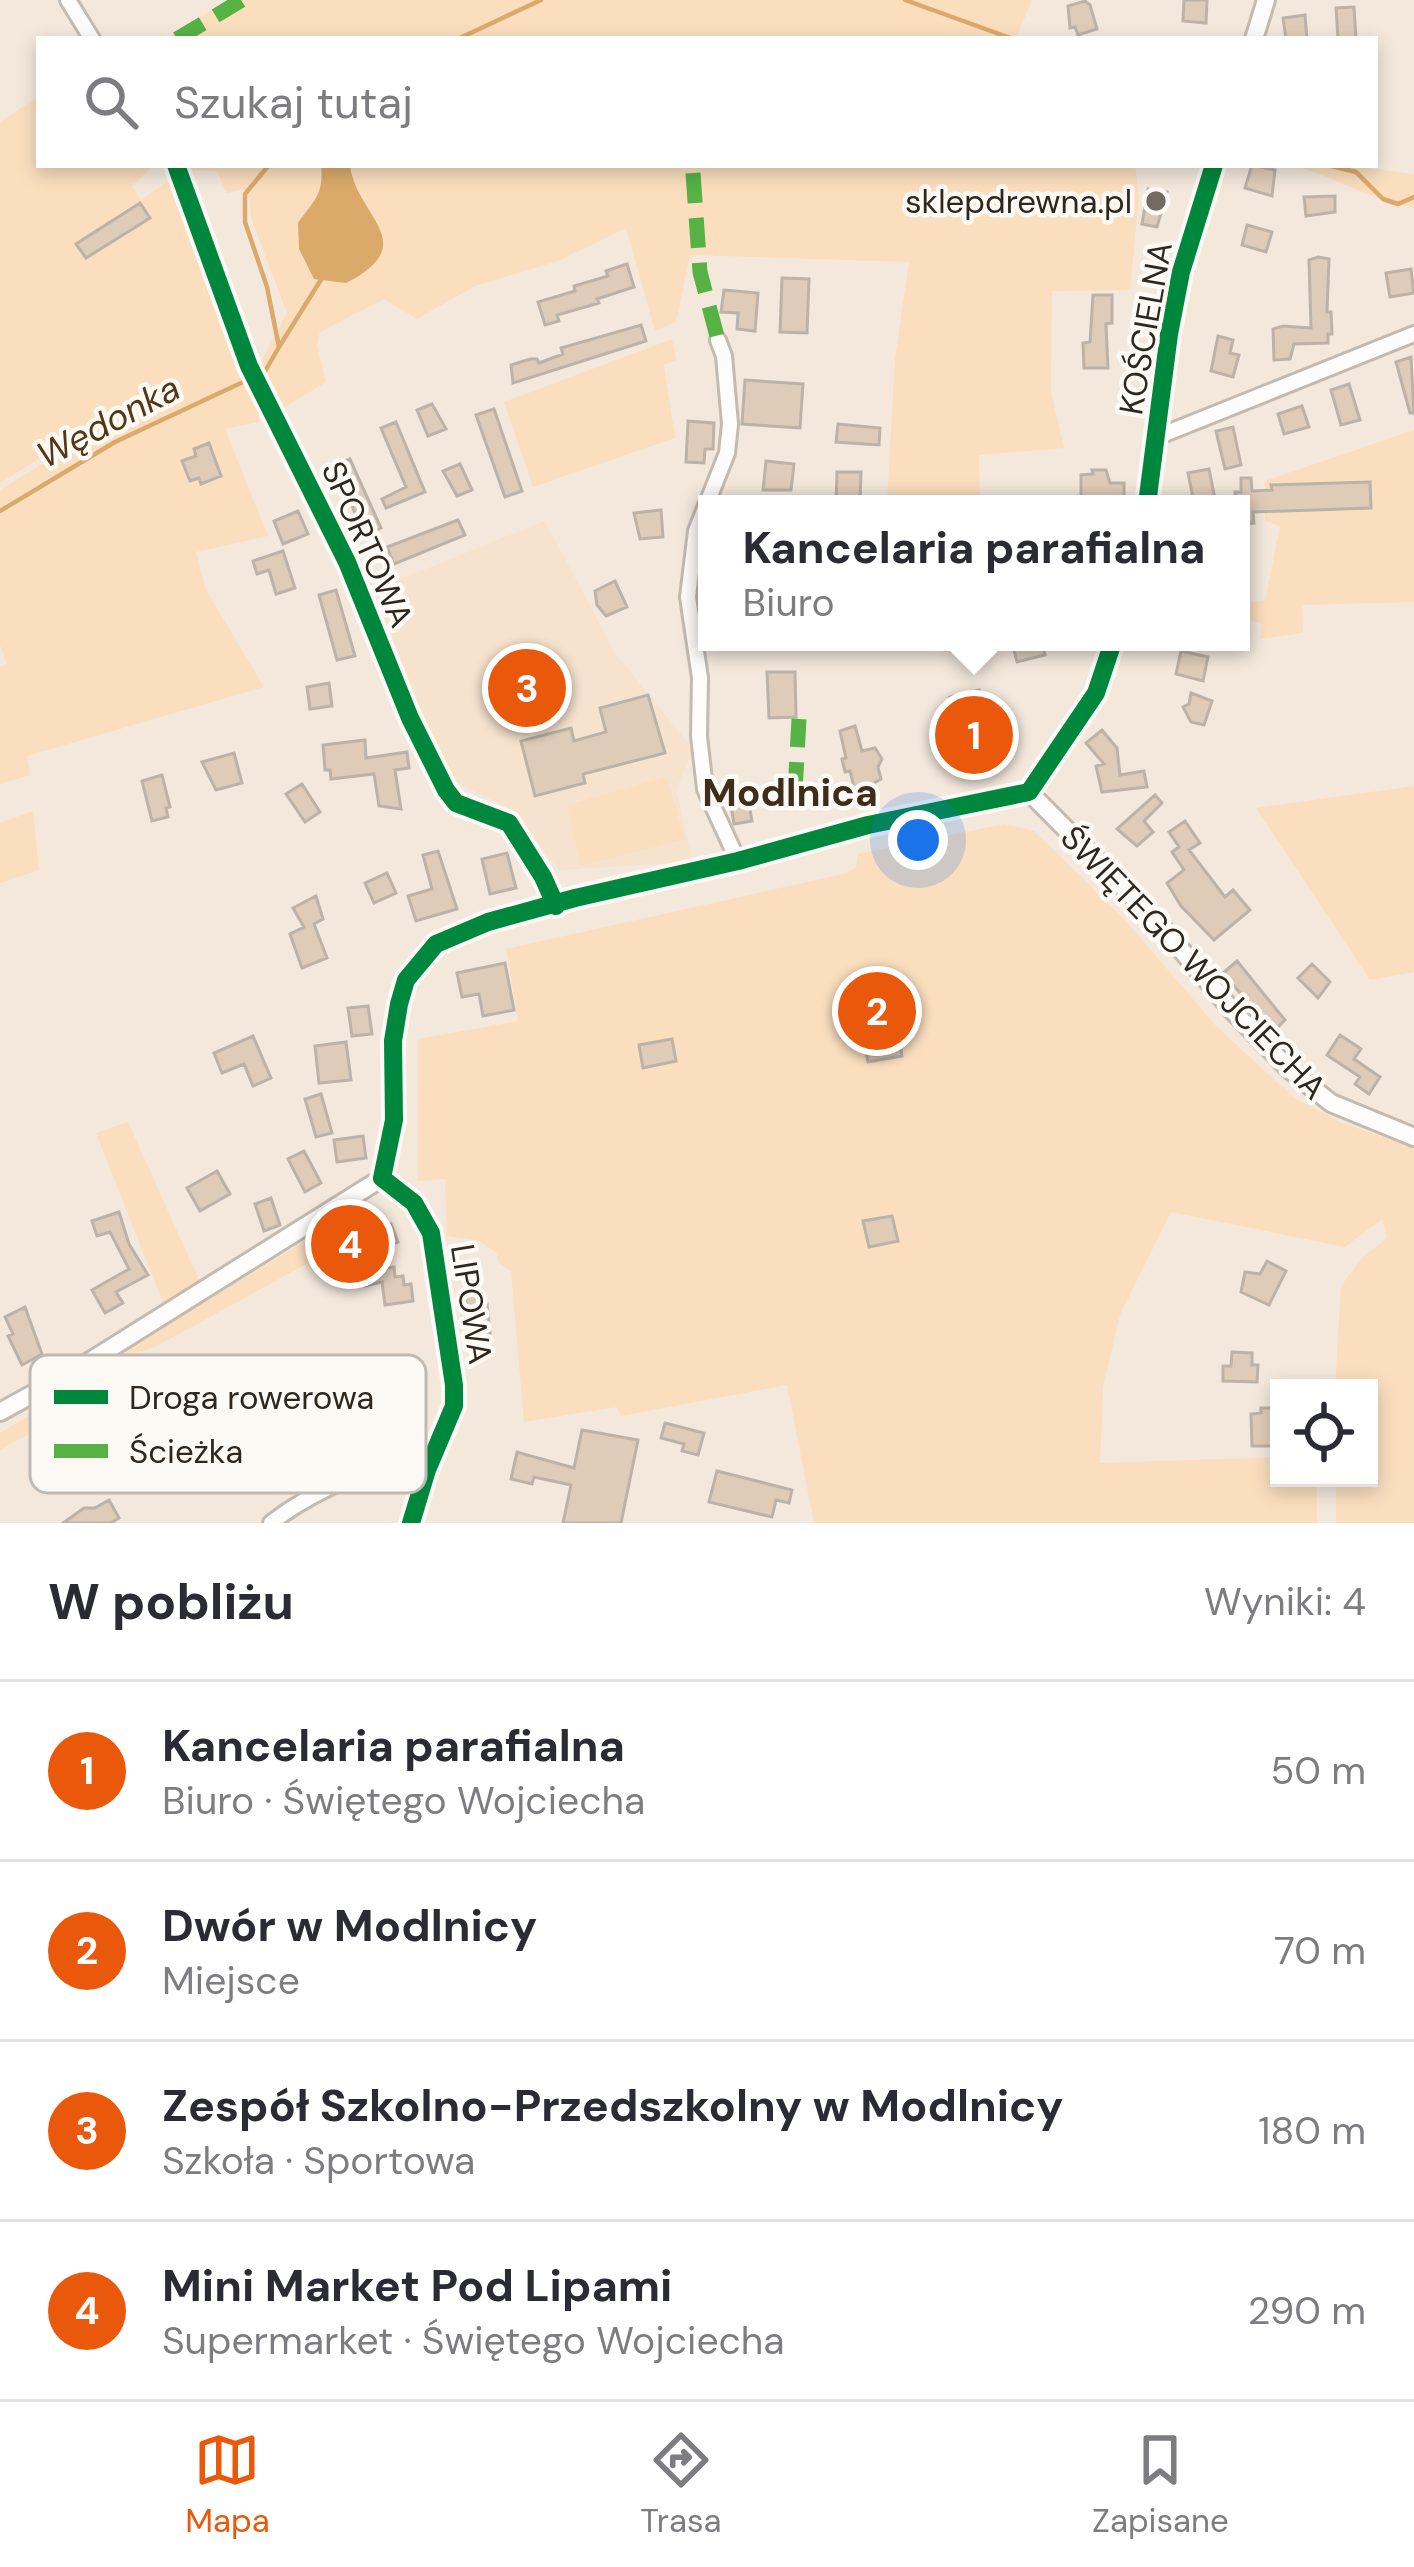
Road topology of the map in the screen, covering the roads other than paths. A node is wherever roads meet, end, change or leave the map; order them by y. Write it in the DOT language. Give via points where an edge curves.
graph roads {
  1 [pos="68,0"];
  2 [pos="1266,0"];
  3 [pos="90,36"];
  4 [pos="1255,36"];
  5 [pos="177,168"];
  6 [pos="1213,168"];
  7 [pos="1414,334"];
  8 [pos="718,340"];
  9 [pos="1157,436"];
  10 [pos="711,495"];
  11 [pos="1148,495"];
  12 [pos="698,526"];
  13 [pos="1110,651"];
  14 [pos="1029,792"];
  15 [pos="738,861"];
  16 [pos="556,906"];
  17 [pos="1414,1137"];
  18 [pos="382,1178"];
  19 [pos="101,1355"];
  20 [pos="30,1396"];
  21 [pos="0,1412"];
  22 [pos="435,1451"];
  23 [pos="426,1454"];
  24 [pos="426,1478"];
  25 [pos="320,1493"];
  26 [pos="421,1493"];
  27 [pos="271,1523"];
  28 [pos="411,1523"];
  1 -- 3 [label="street"];
  2 -- 4 [label="street"];
  5 -- 16 [label="street, SPORTOWA" via="249,366 446,790 456,803 509,823"];
  6 -- 9 [label="street, KOŚCIELNA" via="1181,272"];
  7 -- 9 [label="street"];
  8 -- 10 [label="street" via="730,424"];
  9 -- 11 [label="street, KOŚCIELNA"];
  12 -- 15 [label="street" via="688,597 705,789"];
  13 -- 14 [label="street" via="1096,693"];
  14 -- 15 [label="street"];
  14 -- 17 [label="street, ŚWIĘTEGO WOJCIECHA" via="1289,1069 1331,1103"];
  15 -- 16 [label="street"];
  16 -- 18 [label="street" via="456,934 426,951 406,980"];
  18 -- 19 [label="street"];
  18 -- 22 [label="street, LIPOWA" via="426,1220 437,1261 454,1406"];
  20 -- 21 [label="street"];
  22 -- 23 [label="street"];
  22 -- 24 [label="street, LIPOWA"];
  25 -- 27 [label="street"];
  26 -- 28 [label="street, LIPOWA"];
}
